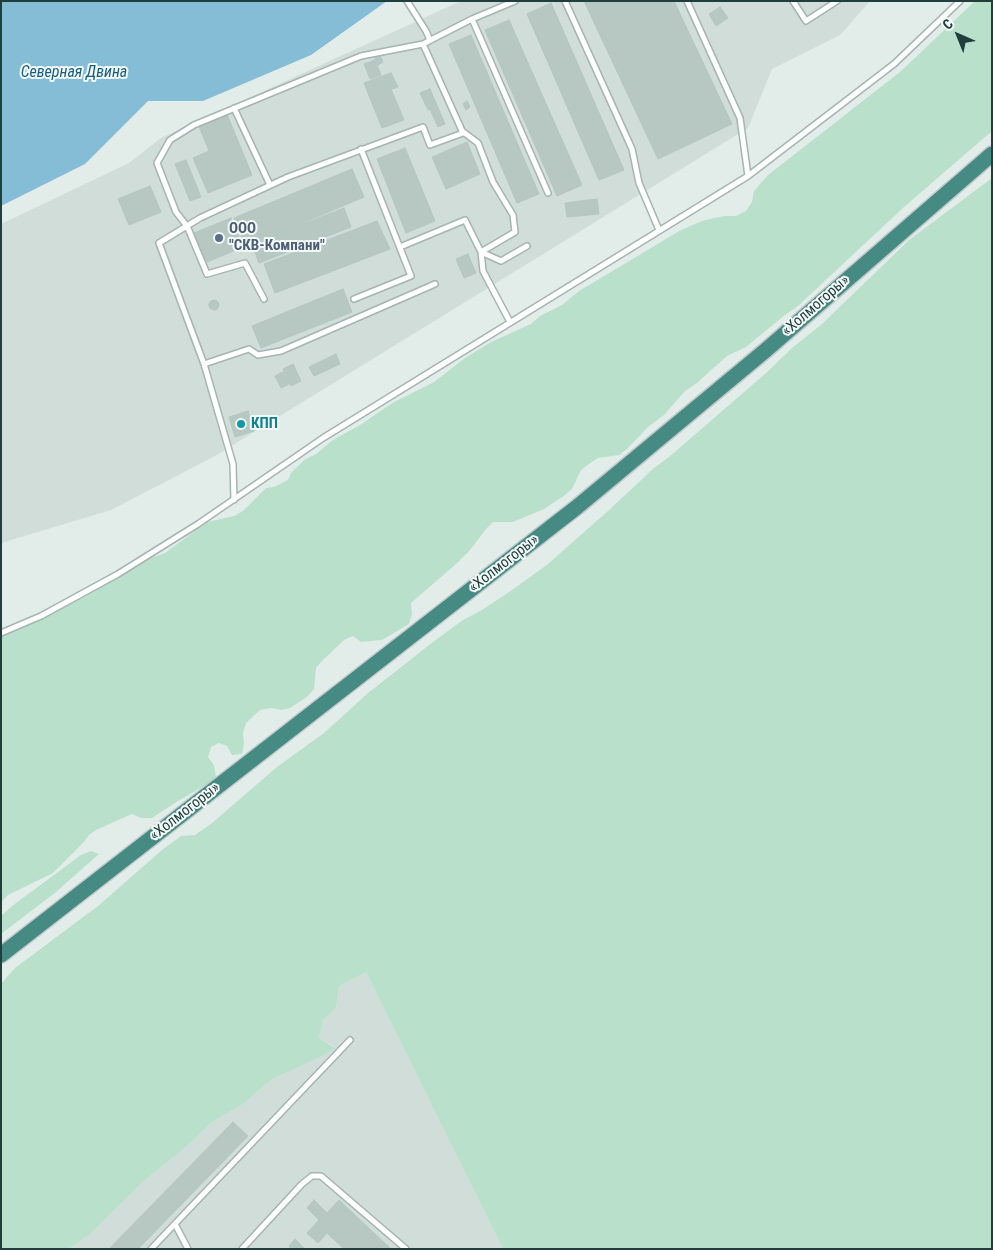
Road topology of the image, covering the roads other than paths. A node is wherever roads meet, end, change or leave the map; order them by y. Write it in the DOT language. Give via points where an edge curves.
graph roads {
  1 [pos="407,1"];
  2 [pos="515,1"];
  3 [pos="565,1"];
  4 [pos="695,1"];
  5 [pos="793,1"];
  6 [pos="837,1"];
  7 [pos="960,1"];
  8 [pos="688,3"];
  9 [pos="472,18"];
  10 [pos="430,40"];
  11 [pos="423,44"];
  12 [pos="234,108"];
  13 [pos="462,131"];
  14 [pos="361,149"];
  15 [pos="992,154"];
  16 [pos="748,176"];
  17 [pos="270,185"];
  18 [pos="548,193"];
  19 [pos="187,226"];
  20 [pos="660,230"];
  21 [pos="527,246"];
  22 [pos="400,247"];
  23 [pos="481,252"];
  24 [pos="435,284"];
  25 [pos="264,299"];
  26 [pos="354,299"];
  27 [pos="510,322"];
  28 [pos="204,364"];
  29 [pos="234,500"];
  30 [pos="1,633"];
  31 [pos="1,955"];
  32 [pos="350,1040"];
  33 [pos="175,1224"];
  34 [pos="151,1249"];
  35 [pos="188,1249"];
  36 [pos="242,1249"];
  37 [pos="406,1249"];
  1 -- 10 [label="lane"];
  2 -- 9 [label="lane"];
  3 -- 20 [label="lane" via="632,149 638,183"];
  4 -- 8 [label="lane"];
  5 -- 6 [label="lane" via="806,21"];
  7 -- 16 [label="lane" via="894,64"];
  8 -- 16 [label="lane" via="740,118"];
  9 -- 10 [label="lane"];
  9 -- 18 [label="lane"];
  10 -- 11 [label="lane"];
  11 -- 12 [label="lane" via="362,56"];
  11 -- 13 [label="lane"];
  12 -- 17 [label="lane"];
  12 -- 19 [label="lane" via="194,125 170,140 158,163 176,212"];
  13 -- 14 [label="lane" via="430,144 422,127"];
  13 -- 23 [label="lane" via="478,143 493,182 513,215 514,232"];
  14 -- 17 [label="lane"];
  14 -- 22 [label="lane"];
  15 -- 31 [label="highway, «Холмогоры»" via="766,350 577,507"];
  16 -- 20 [label="lane"];
  17 -- 19 [label="lane"];
  19 -- 25 [label="lane" via="207,274 245,263"];
  19 -- 28 [label="lane" via="158,243"];
  20 -- 27 [label="lane"];
  21 -- 23 [label="lane" via="501,261"];
  22 -- 23 [label="lane" via="466,220"];
  22 -- 26 [label="lane" via="411,276"];
  23 -- 27 [label="lane" via="483,270"];
  24 -- 28 [label="lane" via="281,351 258,355 248,349"];
  27 -- 29 [label="lane" via="323,438"];
  28 -- 29 [label="lane" via="233,464"];
  29 -- 30 [label="lane" via="118,574 42,616"];
  32 -- 33 [label="lane"];
  33 -- 34 [label="lane"];
  33 -- 35 [label="lane"];
  36 -- 37 [label="lane" via="312,1176 321,1176"];
}
